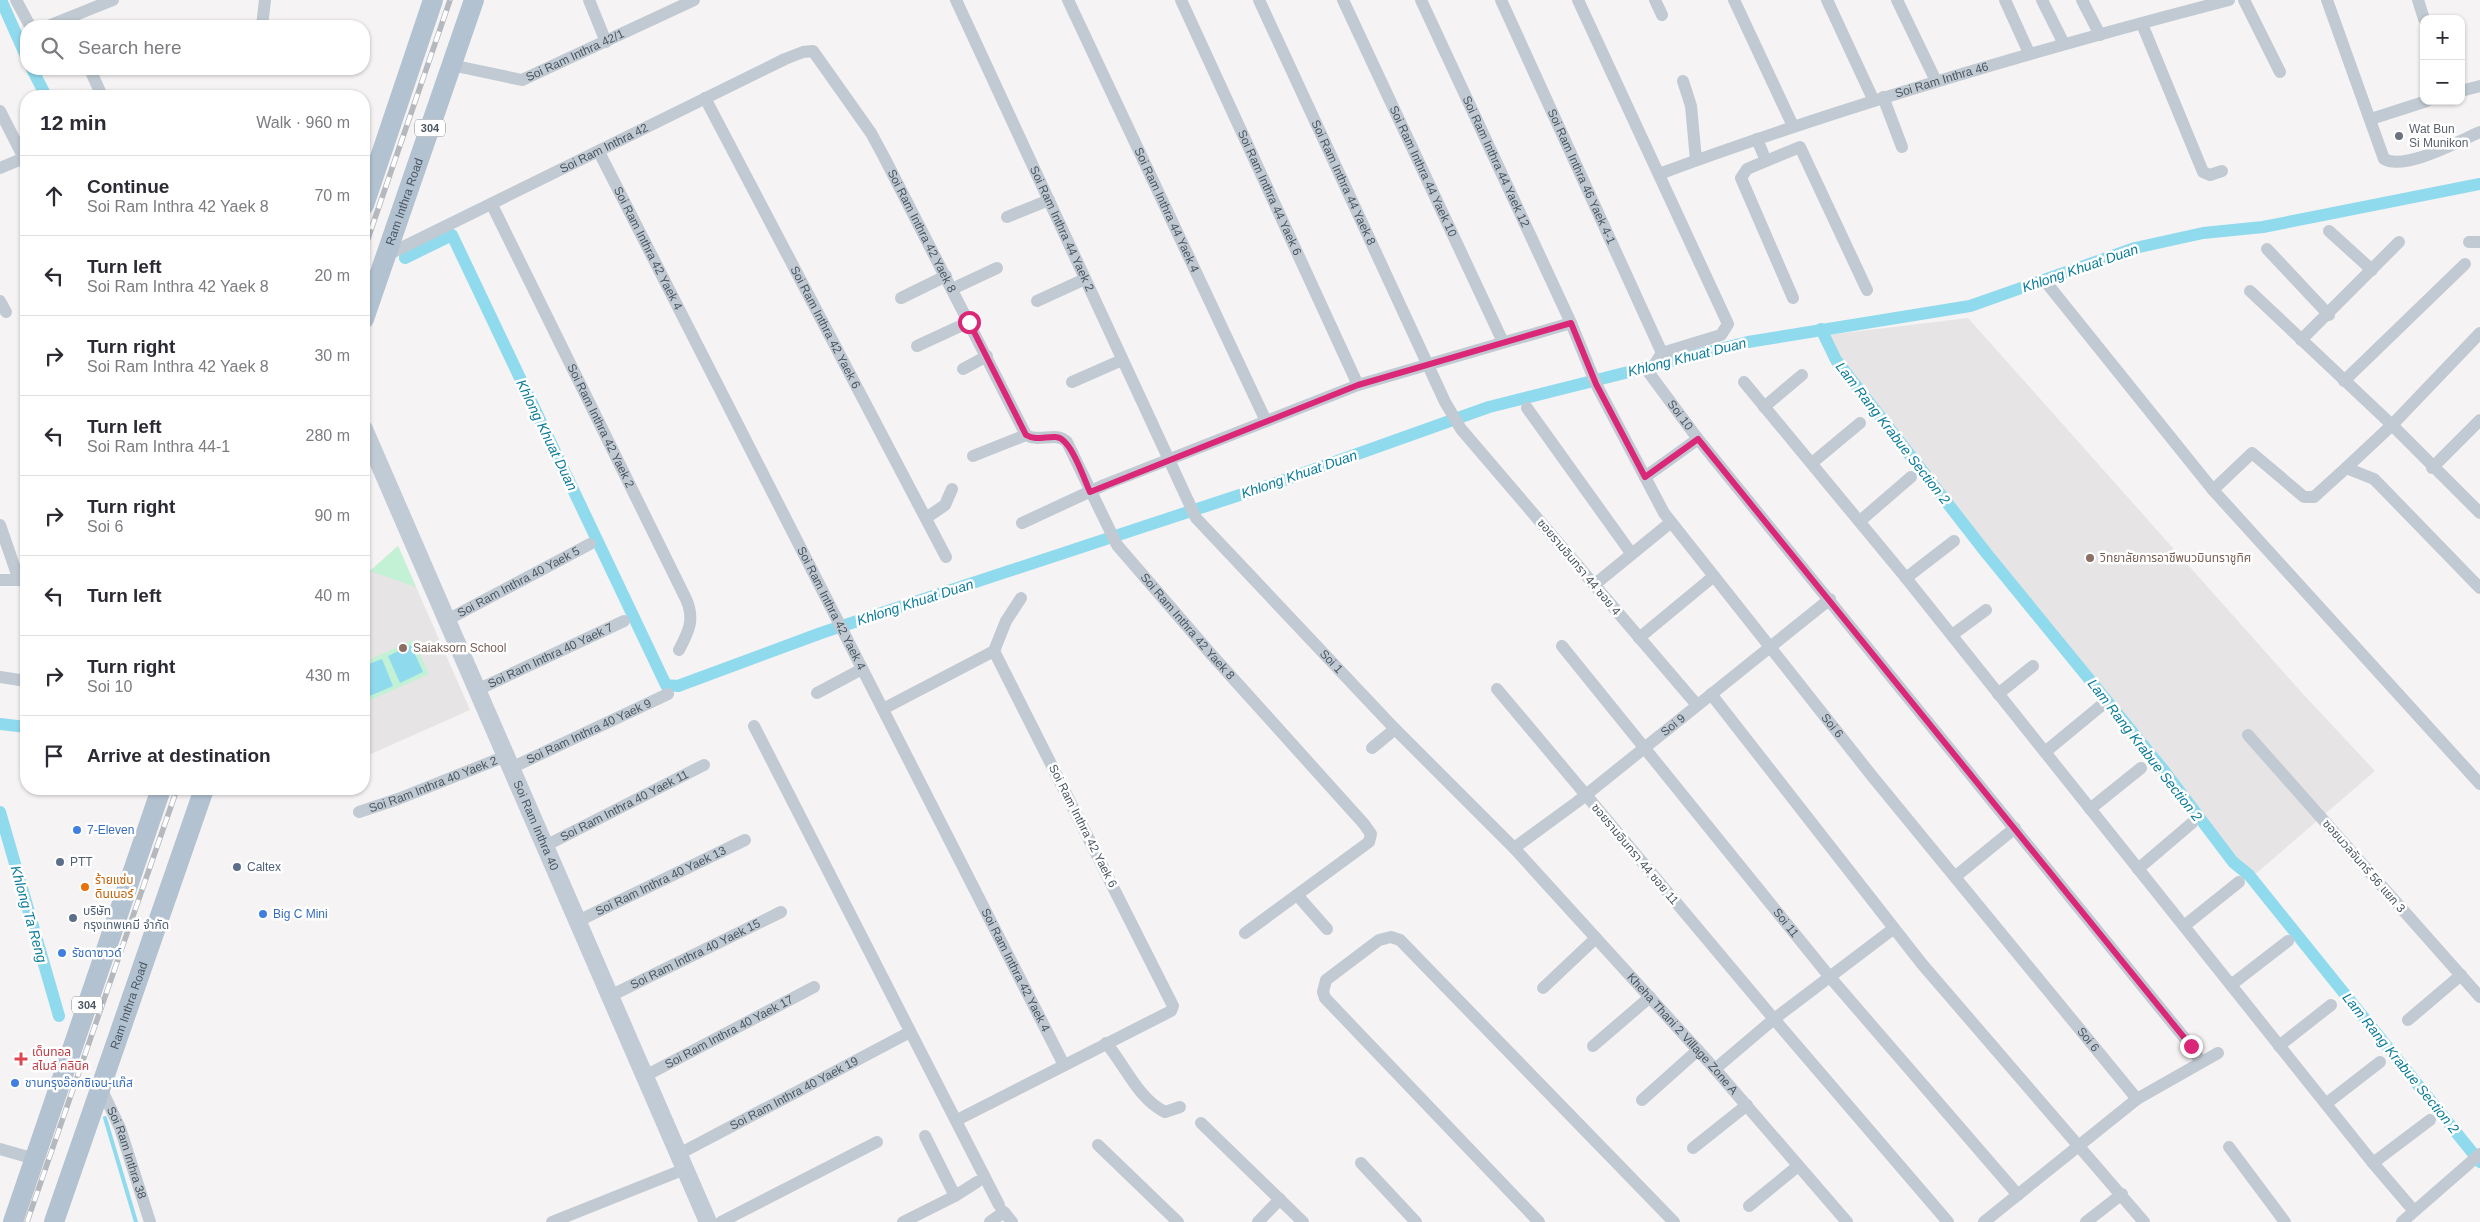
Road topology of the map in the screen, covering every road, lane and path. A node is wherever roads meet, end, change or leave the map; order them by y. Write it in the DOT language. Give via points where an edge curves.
graph roads {
  1 [pos="16,0"];
  2 [pos="112,0"];
  3 [pos="265,0"];
  4 [pos="433,0"];
  5 [pos="474,0"];
  6 [pos="589,0"];
  7 [pos="694,0"];
  8 [pos="956,0"];
  9 [pos="1068,0"];
  10 [pos="1181,0"];
  11 [pos="1259,0"];
  12 [pos="1343,0"];
  13 [pos="1421,0"];
  14 [pos="1501,0"];
  15 [pos="1578,0"];
  16 [pos="1655,0"];
  17 [pos="1734,0"];
  18 [pos="1827,0"];
  19 [pos="1897,0"];
  20 [pos="2005,0"];
  21 [pos="2042,0"];
  22 [pos="2082,0"];
  23 [pos="2229,0"];
  24 [pos="2244,0"];
  25 [pos="2327,0"];
  26 [pos="2418,0"];
  27 [pos="88,5"];
  28 [pos="2191,5"];
  29 [pos="668,6"];
  30 [pos="1662,15"];
  31 [pos="2423,15"];
  32 [pos="27,20"];
  33 [pos="59,20"];
  34 [pos="263,20"];
  35 [pos="2142,24"];
  36 [pos="2100,35"];
  37 [pos="606,42"];
  38 [pos="2064,44"];
  39 [pos="2029,53"];
  40 [pos="821,60"];
  41 [pos="451,65"];
  42 [pos="2280,72"];
  43 [pos="92,75"];
  44 [pos="1684,81"];
  45 [pos="1936,81"];
  46 [pos="2480,86"];
  47 [pos="99,90"];
  48 [pos="2465,90"];
  49 [pos="705,98"];
  50 [pos="1878,98"];
  51 [pos="2420,103"];
  52 [pos="0,111"];
  53 [pos="2371,118"];
  54 [pos="1793,126"];
  55 [pos="2480,132"];
  56 [pos="1757,139"];
  57 [pos="1902,147"];
  58 [pos="20,150"];
  59 [pos="599,152"];
  60 [pos="1696,160"];
  61 [pos="1766,161"];
  62 [pos="20,162"];
  63 [pos="0,168"];
  64 [pos="2222,171"];
  65 [pos="1659,174"];
  66 [pos="370,187"];
  67 [pos="1048,200"];
  68 [pos="492,205"];
  69 [pos="1007,217"];
  70 [pos="2329,231"];
  71 [pos="2399,242"];
  72 [pos="2267,249"];
  73 [pos="385,256"];
  74 [pos="2464,264"];
  75 [pos="997,268"];
  76 [pos="2372,270"];
  77 [pos="946,276"];
  78 [pos="1085,279"];
  79 [pos="2045,281"];
  80 [pos="952,288"];
  81 [pos="1867,290"];
  82 [pos="2250,291"];
  83 [pos="901,298"];
  84 [pos="1793,298"];
  85 [pos="370,301"];
  86 [pos="1038,301"];
  87 [pos="2329,315"];
  88 [pos="969,322"];
  89 [pos="1571,323"];
  90 [pos="2480,333"];
  91 [pos="2301,340"];
  92 [pos="1503,342"];
  93 [pos="917,346"];
  94 [pos="1662,353"];
  95 [pos="987,356"];
  96 [pos="1122,360"];
  97 [pos="1428,364"];
  98 [pos="962,369"];
  99 [pos="1802,375"];
  100 [pos="2344,381"];
  101 [pos="1072,382"];
  102 [pos="1744,382"];
  103 [pos="1358,385"];
  104 [pos="1445,402"];
  105 [pos="1764,407"];
  106 [pos="1527,408"];
  107 [pos="2480,420"];
  108 [pos="1266,421"];
  109 [pos="1860,423"];
  110 [pos="2392,425"];
  111 [pos="1026,435"];
  112 [pos="1698,439"];
  113 [pos="370,443"];
  114 [pos="973,456"];
  115 [pos="1168,460"];
  116 [pos="1812,464"];
  117 [pos="2346,468"];
  118 [pos="2432,468"];
  119 [pos="1645,477"];
  120 [pos="1911,477"];
  121 [pos="952,488"];
  122 [pos="2214,490"];
  123 [pos="1090,492"];
  124 [pos="2478,509"];
  125 [pos="926,518"];
  126 [pos="1860,521"];
  127 [pos="1670,523"];
  128 [pos="1022,524"];
  129 [pos="0,525"];
  130 [pos="1954,540"];
  131 [pos="590,544"];
  132 [pos="1631,553"];
  133 [pos="946,557"];
  134 [pos="20,573"];
  135 [pos="1714,576"];
  136 [pos="1906,578"];
  137 [pos="0,580"];
  138 [pos="20,580"];
  139 [pos="1594,585"];
  140 [pos="2480,588"];
  141 [pos="1021,598"];
  142 [pos="1830,599"];
  143 [pos="1986,610"];
  144 [pos="447,620"];
  145 [pos="624,621"];
  146 [pos="1952,635"];
  147 [pos="1639,638"];
  148 [pos="1562,646"];
  149 [pos="1771,648"];
  150 [pos="679,650"];
  151 [pos="994,651"];
  152 [pos="2033,666"];
  153 [pos="862,668"];
  154 [pos="0,678"];
  155 [pos="20,680"];
  156 [pos="1497,689"];
  157 [pos="477,690"];
  158 [pos="817,693"];
  159 [pos="668,694"];
  160 [pos="1711,694"];
  161 [pos="1998,694"];
  162 [pos="1697,705"];
  163 [pos="2102,706"];
  164 [pos="883,709"];
  165 [pos="754,726"];
  166 [pos="1395,729"];
  167 [pos="2248,735"];
  168 [pos="1644,747"];
  169 [pos="1372,748"];
  170 [pos="2044,752"];
  171 [pos="508,762"];
  172 [pos="704,765"];
  173 [pos="2140,768"];
  174 [pos="2480,784"];
  175 [pos="159,795"];
  176 [pos="202,795"];
  177 [pos="1586,795"];
  178 [pos="2090,809"];
  179 [pos="359,812"];
  180 [pos="2192,823"];
  181 [pos="2015,828"];
  182 [pos="745,840"];
  183 [pos="545,846"];
  184 [pos="1514,848"];
  185 [pos="2138,869"];
  186 [pos="1956,876"];
  187 [pos="2239,882"];
  188 [pos="1297,895"];
  189 [pos="781,912"];
  190 [pos="578,921"];
  191 [pos="2184,926"];
  192 [pos="1327,929"];
  193 [pos="1893,929"];
  194 [pos="1245,933"];
  195 [pos="1596,938"];
  196 [pos="2288,941"];
  197 [pos="2461,975"];
  198 [pos="1829,976"];
  199 [pos="2231,985"];
  200 [pos="814,987"];
  201 [pos="1543,988"];
  202 [pos="610,996"];
  203 [pos="2480,997"];
  204 [pos="1650,998"];
  205 [pos="2331,1006"];
  206 [pos="1774,1019"];
  207 [pos="2408,1020"];
  208 [pos="910,1032"];
  209 [pos="1106,1043"];
  210 [pos="1592,1046"];
  211 [pos="2279,1046"];
  212 [pos="1698,1050"];
  213 [pos="2218,1053"];
  214 [pos="2201,1062"];
  215 [pos="2380,1062"];
  216 [pos="1064,1065"];
  217 [pos="1715,1069"];
  218 [pos="645,1076"];
  219 [pos="100,1086"];
  220 [pos="2137,1099"];
  221 [pos="1642,1100"];
  222 [pos="2327,1103"];
  223 [pos="1746,1105"];
  224 [pos="1180,1107"];
  225 [pos="957,1120"];
  226 [pos="2430,1120"];
  227 [pos="1201,1123"];
  228 [pos="925,1136"];
  229 [pos="877,1142"];
  230 [pos="1098,1145"];
  231 [pos="2081,1146"];
  232 [pos="2229,1147"];
  233 [pos="1693,1148"];
  234 [pos="0,1149"];
  235 [pos="2477,1156"];
  236 [pos="34,1159"];
  237 [pos="682,1161"];
  238 [pos="1361,1163"];
  239 [pos="2373,1163"];
  240 [pos="1798,1166"];
  241 [pos="977,1182"];
  242 [pos="2122,1194"];
  243 [pos="2018,1195"];
  244 [pos="955,1196"];
  245 [pos="1280,1199"];
  246 [pos="999,1205"];
  247 [pos="1749,1206"];
  248 [pos="2414,1211"];
  249 [pos="13,1222"];
  250 [pos="54,1222"];
  251 [pos="150,1222"];
  252 [pos="552,1222"];
  253 [pos="708,1222"];
  254 [pos="721,1222"];
  255 [pos="903,1222"];
  256 [pos="990,1222"];
  257 [pos="1012,1222"];
  258 [pos="1178,1222"];
  259 [pos="1258,1222"];
  260 [pos="1303,1222"];
  261 [pos="1416,1222"];
  262 [pos="1539,1222"];
  263 [pos="1674,1222"];
  264 [pos="1847,1222"];
  265 [pos="1948,1222"];
  266 [pos="1984,1222"];
  267 [pos="2086,1222"];
  268 [pos="2144,1222"];
  269 [pos="2284,1222"];
  270 [pos="2402,1222"];
  1 -- 32 [label="street"];
  2 -- 27 [label="street"];
  3 -- 34 [label="street"];
  4 -- 66 [label="main road"];
  5 -- 41 [label="main road, Ram Inthra Road / 304"];
  6 -- 37 [label="street"];
  7 -- 29 [label="street, Soi Ram Inthra 42/1"];
  8 -- 67 [label="street, Soi Ram Inthra 44 Yaek 2"];
  9 -- 108 [label="street, Soi Ram Inthra 44 Yaek 4"];
  10 -- 103 [label="street, Soi Ram Inthra 44 Yaek 6"];
  11 -- 97 [label="street, Soi Ram Inthra 44 Yaek 8"];
  12 -- 92 [label="street, Soi Ram Inthra 44 Yaek 10"];
  13 -- 89 [label="street, Soi Ram Inthra 44 Yaek 12"];
  14 -- 94 [label="street, Soi Ram Inthra 46 Yaek 4-1"];
  15 -- 65 [label="street"];
  16 -- 30 [label="street"];
  17 -- 54 [label="street"];
  18 -- 50 [label="street"];
  19 -- 45 [label="street"];
  20 -- 39 [label="street"];
  21 -- 38 [label="street"];
  22 -- 36 [label="street"];
  23 -- 28 [label="street, Soi Ram Inthra 46"];
  24 -- 42 [label="street"];
  25 -- 53 [label="street"];
  26 -- 31 [label="street"];
  27 -- 33 [label="street"];
  28 -- 35 [label="street, Soi Ram Inthra 46"];
  29 -- 37 [label="street, Soi Ram Inthra 42/1"];
  35 -- 36 [label="street, Soi Ram Inthra 46"];
  35 -- 64 [label="street" via="2203,172 2210,176"];
  36 -- 38 [label="street, Soi Ram Inthra 46"];
  37 -- 41 [label="street, Soi Ram Inthra 42/1" via="522,80"];
  38 -- 39 [label="street, Soi Ram Inthra 46"];
  39 -- 45 [label="street, Soi Ram Inthra 46"];
  40 -- 49 [label="street, Soi Ram Inthra 42" via="814,51 802,52"];
  40 -- 77 [label="street, Soi Ram Inthra 42 Yaek 8" via="871,133"];
  41 -- 73 [label="main road, Ram Inthra Road / 304"];
  43 -- 47 [label="street"];
  44 -- 60 [label="street" via="1691,106"];
  45 -- 50 [label="street, Soi Ram Inthra 46"];
  46 -- 48 [label="street"];
  49 -- 59 [label="street, Soi Ram Inthra 42"];
  49 -- 125 [label="street, Soi Ram Inthra 42 Yaek 6"];
  50 -- 54 [label="street, Soi Ram Inthra 46"];
  50 -- 57 [label="street"];
  51 -- 53 [label="street"];
  52 -- 58 [label="street"];
  53 -- 55 [label="street" via="2384,159 2390,162 2402,162 2433,152"];
  54 -- 56 [label="street, Soi Ram Inthra 46"];
  56 -- 60 [label="street, Soi Ram Inthra 46"];
  56 -- 61 [label="street"];
  59 -- 68 [label="street, Soi Ram Inthra 42"];
  59 -- 153 [label="street, Soi Ram Inthra 42 Yaek 4"];
  60 -- 65 [label="street, Soi Ram Inthra 46"];
  61 -- 81 [label="street" via="1800,147"];
  61 -- 84 [label="street" via="1747,170 1741,178"];
  62 -- 63 [label="street"];
  65 -- 94 [label="street" via="1727,321 1727,328 1721,335"];
  67 -- 69 [label="street"];
  67 -- 78 [label="street, Soi Ram Inthra 44 Yaek 2"];
  68 -- 73 [label="street, Soi Ram Inthra 42"];
  68 -- 150 [label="street, Soi Ram Inthra 42 Yaek 2" via="686,599 691,618 689,631"];
  70 -- 76 [label="street"];
  71 -- 76 [label="street"];
  72 -- 87 [label="street"];
  73 -- 85 [label="main road, Ram Inthra Road / 304"];
  74 -- 100 [label="street"];
  75 -- 80 [label="street"];
  76 -- 87 [label="street"];
  77 -- 80 [label="street, Soi Ram Inthra 42 Yaek 8"];
  77 -- 83 [label="street"];
  78 -- 86 [label="street"];
  78 -- 96 [label="street, Soi Ram Inthra 44 Yaek 2"];
  79 -- 122 [label="street"];
  80 -- 88 [label="street, Soi Ram Inthra 42 Yaek 8"];
  82 -- 91 [label="street"];
  87 -- 91 [label="street"];
  88 -- 93 [label="street"];
  88 -- 95 [label="street, Soi Ram Inthra 42 Yaek 8"];
  89 -- 92 [label="street"];
  89 -- 119 [label="street, Soi 6" via="1594,379"];
  90 -- 110 [label="street"];
  91 -- 100 [label="street"];
  92 -- 97 [label="street"];
  94 -- 112 [label="street, Soi 10" via="1649,374"];
  95 -- 98 [label="street"];
  95 -- 111 [label="street, Soi Ram Inthra 42 Yaek 8"];
  96 -- 101 [label="street"];
  96 -- 115 [label="street, Soi Ram Inthra 44 Yaek 2"];
  97 -- 103 [label="street"];
  97 -- 104 [label="street, Soi Ram Inthra 44 Yaek 8"];
  99 -- 105 [label="street"];
  100 -- 110 [label="street"];
  102 -- 105 [label="street"];
  103 -- 108 [label="street"];
  104 -- 139 [label="street, ซอยรามอินทรา 44 ซอย 4" via="1461,429"];
  105 -- 116 [label="street"];
  106 -- 132 [label="street"];
  107 -- 118 [label="street"];
  108 -- 115 [label="street"];
  109 -- 116 [label="street"];
  110 -- 117 [label="street"];
  110 -- 118 [label="street"];
  111 -- 114 [label="street, Soi Ram Inthra 42 Yaek 8"];
  111 -- 123 [label="street, Soi Ram Inthra 42 Yaek 8" via="1063,439"];
  112 -- 119 [label="street"];
  112 -- 142 [label="street, Soi 10"];
  113 -- 144 [label="street, Soi Ram Inthra 40"];
  115 -- 123 [label="street"];
  115 -- 166 [label="street, Soi 1" via="1196,518"];
  116 -- 126 [label="street"];
  117 -- 122 [label="street" via="2309,498 2252,453"];
  117 -- 140 [label="street" via="2374,479"];
  118 -- 124 [label="street"];
  119 -- 127 [label="street, Soi 6"];
  120 -- 126 [label="street"];
  121 -- 125 [label="street" via="945,504"];
  122 -- 174 [label="street"];
  123 -- 128 [label="street"];
  123 -- 188 [label="street, Soi Ram Inthra 42 Yaek 8" via="1117,545 1371,834 1369,842"];
  125 -- 133 [label="street, Soi Ram Inthra 42 Yaek 6"];
  126 -- 136 [label="street"];
  127 -- 132 [label="street"];
  127 -- 135 [label="street, Soi 6"];
  129 -- 134 [label="street"];
  130 -- 136 [label="street"];
  131 -- 144 [label="street, Soi Ram Inthra 40 Yaek 5"];
  132 -- 139 [label="street"];
  135 -- 147 [label="street"];
  135 -- 149 [label="street, Soi 6"];
  136 -- 146 [label="street"];
  137 -- 138 [label="street"];
  139 -- 147 [label="street, ซอยรามอินทรา 44 ซอย 4"];
  141 -- 151 [label="street" via="1006,621"];
  142 -- 149 [label="street, Soi 9"];
  142 -- 181 [label="street, Soi 10"];
  143 -- 146 [label="street"];
  144 -- 157 [label="street, Soi Ram Inthra 40"];
  145 -- 157 [label="street, Soi Ram Inthra 40 Yaek 7"];
  146 -- 161 [label="street"];
  147 -- 162 [label="street, ซอยรามอินทรา 44 ซอย 4"];
  148 -- 168 [label="street, Soi 11"];
  149 -- 160 [label="street, Soi 9"];
  149 -- 186 [label="street, Soi 6"];
  151 -- 164 [label="street"];
  151 -- 209 [label="street, Soi Ram Inthra 42 Yaek 6" via="1172,1000 1171,1011"];
  152 -- 161 [label="street"];
  153 -- 158 [label="street"];
  153 -- 164 [label="street, Soi Ram Inthra 42 Yaek 4"];
  154 -- 155 [label="street"];
  156 -- 177 [label="street, ซอยรามอินทรา 44 ซอย 11"];
  157 -- 171 [label="street, Soi Ram Inthra 40"];
  159 -- 171 [label="street, Soi Ram Inthra 40 Yaek 9"];
  160 -- 162 [label="street, Soi 9"];
  160 -- 193 [label="street"];
  161 -- 170 [label="street"];
  162 -- 168 [label="street, Soi 9"];
  163 -- 170 [label="street"];
  164 -- 216 [label="street, Soi Ram Inthra 42 Yaek 4"];
  165 -- 208 [label="street"];
  166 -- 169 [label="street"];
  166 -- 184 [label="street, Soi 1"];
  167 -- 197 [label="street, ซอยนวลจันทร์ 56 แยก 3"];
  168 -- 177 [label="street, Soi 9"];
  168 -- 198 [label="street, Soi 11"];
  170 -- 178 [label="street"];
  171 -- 179 [label="street, Soi Ram Inthra 40 Yaek 2"];
  171 -- 183 [label="street, Soi Ram Inthra 40"];
  172 -- 183 [label="street, Soi Ram Inthra 40 Yaek 11"];
  173 -- 178 [label="street"];
  175 -- 236 [label="main road, 304"];
  176 -- 219 [label="main road, Ram Inthra Road"];
  177 -- 184 [label="street, Soi 9"];
  177 -- 206 [label="street, ซอยรามอินทรา 44 ซอย 11"];
  178 -- 185 [label="street"];
  180 -- 185 [label="street"];
  181 -- 186 [label="street"];
  181 -- 214 [label="street, Soi 10"];
  182 -- 190 [label="street, Soi Ram Inthra 40 Yaek 13"];
  183 -- 190 [label="street, Soi Ram Inthra 40"];
  184 -- 195 [label="street, Kheha Thani 2 Village Zone A"];
  185 -- 191 [label="street"];
  186 -- 220 [label="street, Soi 6"];
  187 -- 191 [label="street"];
  188 -- 192 [label="street"];
  188 -- 194 [label="street"];
  189 -- 202 [label="street, Soi Ram Inthra 40 Yaek 15"];
  190 -- 202 [label="street, Soi Ram Inthra 40"];
  191 -- 199 [label="street"];
  193 -- 198 [label="street"];
  193 -- 231 [label="street"];
  195 -- 201 [label="street"];
  195 -- 204 [label="street, Kheha Thani 2 Village Zone A"];
  196 -- 199 [label="street"];
  197 -- 203 [label="street, ซอยนวลจันทร์ 56 แยก 3"];
  197 -- 207 [label="street"];
  198 -- 206 [label="street"];
  198 -- 243 [label="street, Soi 11"];
  199 -- 211 [label="street"];
  200 -- 218 [label="street, Soi Ram Inthra 40 Yaek 17"];
  202 -- 218 [label="street, Soi Ram Inthra 40"];
  204 -- 210 [label="street"];
  204 -- 212 [label="street, Kheha Thani 2 Village Zone A"];
  205 -- 211 [label="street"];
  206 -- 217 [label="street"];
  206 -- 265 [label="street, ซอยรามอินทรา 44 ซอย 11"];
  208 -- 225 [label="street"];
  208 -- 237 [label="street, Soi Ram Inthra 40 Yaek 19"];
  209 -- 216 [label="street"];
  209 -- 224 [label="street" via="1140,1091 1160,1110 1165,1112"];
  211 -- 222 [label="street"];
  212 -- 217 [label="street, Kheha Thani 2 Village Zone A"];
  212 -- 221 [label="street"];
  213 -- 214 [label="street"];
  214 -- 220 [label="street"];
  215 -- 222 [label="street"];
  216 -- 225 [label="street"];
  217 -- 223 [label="street, Kheha Thani 2 Village Zone A"];
  218 -- 237 [label="street, Soi Ram Inthra 40"];
  219 -- 250 [label="main road, Ram Inthra Road"];
  219 -- 251 [label="street, Soi Ram Inthra 38" via="120,1128"];
  220 -- 231 [label="street"];
  222 -- 239 [label="street"];
  223 -- 233 [label="street"];
  223 -- 240 [label="street, Kheha Thani 2 Village Zone A"];
  225 -- 246 [label="street"];
  226 -- 239 [label="street"];
  227 -- 245 [label="street"];
  228 -- 244 [label="street"];
  229 -- 254 [label="street"];
  230 -- 258 [label="street"];
  231 -- 242 [label="street"];
  231 -- 243 [label="street"];
  232 -- 269 [label="street"];
  234 -- 236 [label="street"];
  235 -- 248 [label="street"];
  236 -- 249 [label="main road, 304"];
  237 -- 252 [label="street, Soi Ram Inthra 40 Yaek 19"];
  237 -- 253 [label="street, Soi Ram Inthra 40"];
  238 -- 261 [label="street"];
  239 -- 248 [label="street"];
  240 -- 247 [label="street"];
  240 -- 264 [label="street, Kheha Thani 2 Village Zone A"];
  241 -- 244 [label="street"];
  242 -- 267 [label="street"];
  242 -- 268 [label="street"];
  243 -- 266 [label="street"];
  244 -- 255 [label="street"];
  245 -- 259 [label="street"];
  245 -- 260 [label="street"];
  248 -- 270 [label="street"];
  256 -- 257 [label="street" via="1004,1212"];
  262 -- 263 [label="street" via="1325,998 1326,980 1380,940 1391,937 1400,940"];
}
